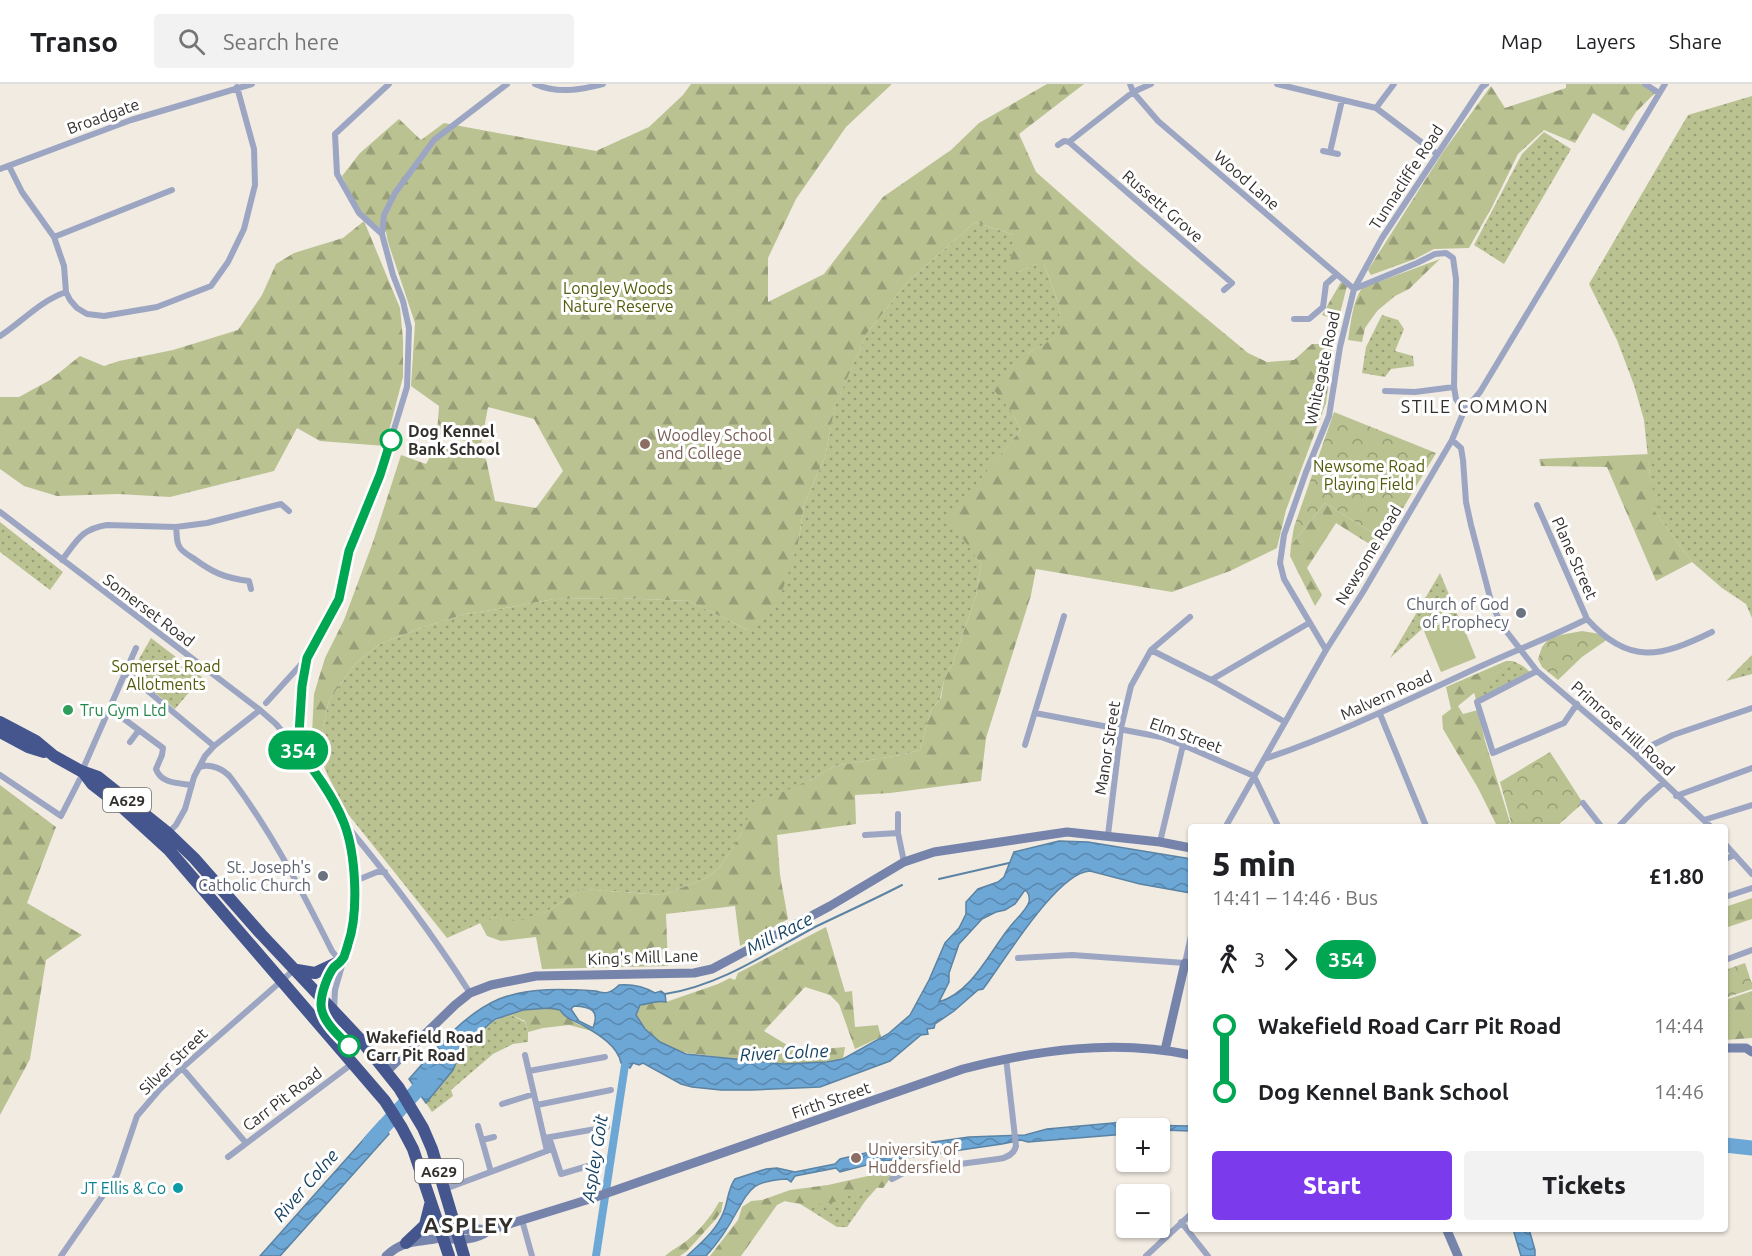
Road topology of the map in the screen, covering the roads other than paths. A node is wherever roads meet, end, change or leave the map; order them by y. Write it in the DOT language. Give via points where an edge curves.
graph roads {
  1 [pos="252,84"];
  2 [pos="389,84"];
  3 [pos="507,84"];
  4 [pos="535,84"];
  5 [pos="603,84"];
  6 [pos="1130,84"];
  7 [pos="1151,84"];
  8 [pos="1277,84"];
  9 [pos="1394,84"];
  10 [pos="1486,84"];
  11 [pos="1645,84"];
  12 [pos="1665,84"];
  13 [pos="237,87"];
  14 [pos="1133,92"];
  15 [pos="1659,93"];
  16 [pos="1342,100"];
  17 [pos="1376,108"];
  18 [pos="1069,142"];
  19 [pos="1058,145"];
  20 [pos="1323,151"];
  21 [pos="1330,153"];
  22 [pos="1338,154"];
  23 [pos="1437,154"];
  24 [pos="9,166"];
  25 [pos="0,169"];
  26 [pos="172,190"];
  27 [pos="382,234"];
  28 [pos="54,237"];
  29 [pos="1336,275"];
  30 [pos="1354,289"];
  31 [pos="1224,290"];
  32 [pos="66,292"];
  33 [pos="1294,319"];
  34 [pos="0,336"];
  35 [pos="1454,387"];
  36 [pos="1385,391"];
  37 [pos="1464,411"];
  38 [pos="1452,440"];
  39 [pos="285,496"];
  40 [pos="282,504"];
  41 [pos="1537,505"];
  42 [pos="289,511"];
  43 [pos="0,512"];
  44 [pos="176,527"];
  45 [pos="62,560"];
  46 [pos="254,574"];
  47 [pos="249,581"];
  48 [pos="251,589"];
  49 [pos="1065,616"];
  50 [pos="1190,616"];
  51 [pos="1587,620"];
  52 [pos="1309,623"];
  53 [pos="1712,632"];
  54 [pos="136,648"];
  55 [pos="1519,649"];
  56 [pos="1151,650"];
  57 [pos="1326,650"];
  58 [pos="307,658"];
  59 [pos="1537,671"];
  60 [pos="125,672"];
  61 [pos="1211,680"];
  62 [pos="266,703"];
  63 [pos="1577,704"];
  64 [pos="1752,708"];
  65 [pos="260,710"];
  66 [pos="116,713"];
  67 [pos="1035,713"];
  68 [pos="1380,714"];
  69 [pos="0,722"];
  70 [pos="1285,722"];
  71 [pos="1121,729"];
  72 [pos="139,730"];
  73 [pos="0,732"];
  74 [pos="130,742"];
  75 [pos="1025,745"];
  76 [pos="1183,745"];
  77 [pos="214,746"];
  78 [pos="295,746"];
  79 [pos="1634,754"];
  80 [pos="54,756"];
  81 [pos="1263,760"];
  82 [pos="200,767"];
  83 [pos="1752,768"];
  84 [pos="82,772"];
  85 [pos="0,776"];
  86 [pos="1254,776"];
  87 [pos="1663,783"];
  88 [pos="192,785"];
  89 [pos="1676,796"];
  90 [pos="1583,803"];
  91 [pos="1752,805"];
  92 [pos="898,814"];
  93 [pos="1704,820"];
  94 [pos="344,823"];
  95 [pos="1227,824"];
  96 [pos="1277,824"];
  97 [pos="1425,824"];
  98 [pos="1599,824"];
  99 [pos="1621,824"];
  100 [pos="1708,824"];
  101 [pos="168,832"];
  102 [pos="898,833"];
  103 [pos="865,835"];
  104 [pos="154,836"];
  105 [pos="1108,836"];
  106 [pos="1160,842"];
  107 [pos="1188,847"];
  108 [pos="1728,847"];
  109 [pos="1735,855"];
  110 [pos="1728,858"];
  111 [pos="904,862"];
  112 [pos="385,872"];
  113 [pos="1752,874"];
  114 [pos="355,881"];
  115 [pos="1752,888"];
  116 [pos="1728,896"];
  117 [pos="1752,950"];
  118 [pos="1018,958"];
  119 [pos="1728,959"];
  120 [pos="343,960"];
  121 [pos="1188,964"];
  122 [pos="295,969"];
  123 [pos="281,981"];
  124 [pos="470,993"];
  125 [pos="322,998"];
  126 [pos="334,1010"];
  127 [pos="1728,1048"];
  128 [pos="1165,1050"];
  129 [pos="1752,1052"];
  130 [pos="1188,1054"];
  131 [pos="525,1055"];
  132 [pos="605,1057"];
  133 [pos="1006,1058"];
  134 [pos="350,1065"];
  135 [pos="182,1068"];
  136 [pos="529,1071"];
  137 [pos="386,1072"];
  138 [pos="611,1090"];
  139 [pos="534,1094"];
  140 [pos="502,1104"];
  141 [pos="537,1105"];
  142 [pos="478,1126"];
  143 [pos="607,1126"];
  144 [pos="494,1137"];
  145 [pos="546,1138"];
  146 [pos="482,1140"];
  147 [pos="246,1143"];
  148 [pos="550,1150"];
  149 [pos="228,1157"];
  150 [pos="491,1172"];
  151 [pos="892,1179"];
  152 [pos="445,1189"];
  153 [pos="596,1197"];
  154 [pos="431,1204"];
  155 [pos="1188,1216"];
  156 [pos="522,1220"];
  157 [pos="1181,1222"];
  158 [pos="1188,1231"];
  159 [pos="1189,1232"];
  160 [pos="1448,1232"];
  161 [pos="458,1236"];
  162 [pos="442,1237"];
  163 [pos="406,1242"];
  164 [pos="61,1256"];
  165 [pos="386,1256"];
  166 [pos="448,1256"];
  167 [pos="464,1256"];
  168 [pos="532,1256"];
  169 [pos="1146,1256"];
  170 [pos="1208,1256"];
  171 [pos="1458,1256"];
  1 -- 13 [label="street, Broadgate"];
  2 -- 27 [label="street" via="335,134 337,174 359,213"];
  3 -- 27 [label="street" via="434,140 395,193 384,215"];
  4 -- 5 [label="street" via="558,91"];
  6 -- 14 [label="street, Wood Lane"];
  7 -- 14 [label="street"];
  8 -- 16 [label="street"];
  9 -- 17 [label="street"];
  10 -- 23 [label="street, Tunnacliffe Road"];
  11 -- 15 [label="street"];
  12 -- 15 [label="street, Newsome Road"];
  13 -- 24 [label="street, Broadgate" via="131,120"];
  13 -- 32 [label="street" via="254,149 255,185 244,228 211,286 157,307 104,316 77,308"];
  14 -- 18 [label="street"];
  14 -- 29 [label="street, Wood Lane" via="1158,120"];
  15 -- 37 [label="street, Newsome Road" via="1480,392"];
  16 -- 17 [label="street"];
  16 -- 21 [label="street"];
  17 -- 23 [label="street"];
  18 -- 19 [label="street"];
  18 -- 31 [label="street, Russett Grove" via="1232,284"];
  20 -- 21 [label="street"];
  21 -- 22 [label="street"];
  23 -- 30 [label="street, Tunnacliffe Road"];
  24 -- 25 [label="street, Broadgate"];
  24 -- 28 [label="street"];
  26 -- 28 [label="street"];
  27 -- 58 [label="street" via="409,328 407,387 380,475 349,551 339,599"];
  28 -- 32 [label="street" via="64,266"];
  29 -- 30 [label="street, Wood Lane"];
  29 -- 33 [label="street" via="1326,284 1323,307 1309,319"];
  30 -- 35 [label="street" via="1435,254 1446,253 1454,258"];
  30 -- 52 [label="street, Whitegate Road" via="1329,416 1282,547 1284,579"];
  32 -- 34 [label="street" via="41,304"];
  35 -- 36 [label="street"];
  35 -- 37 [label="street"];
  37 -- 38 [label="street, Newsome Road"];
  38 -- 55 [label="street, Primrose Hill Road" via="1461,448 1466,502 1492,605"];
  38 -- 57 [label="street, Newsome Road"];
  39 -- 40 [label="street"];
  40 -- 42 [label="street"];
  40 -- 44 [label="street"];
  41 -- 51 [label="street, Plane Street"];
  43 -- 45 [label="street, Somerset Road"];
  44 -- 45 [label="street" via="96,527 86,531"];
  44 -- 47 [label="street" via="178,546 184,552 220,575"];
  45 -- 65 [label="street, Somerset Road"];
  46 -- 47 [label="street"];
  47 -- 48 [label="street"];
  49 -- 67 [label="street"];
  50 -- 56 [label="street, Manor Street"];
  51 -- 53 [label="street" via="1600,634 1627,650 1654,654 1682,647"];
  51 -- 55 [label="street, Plane Street"];
  52 -- 57 [label="street, Whitegate Road"];
  52 -- 61 [label="street"];
  54 -- 60 [label="street"];
  55 -- 59 [label="street, Primrose Hill Road"];
  55 -- 68 [label="street, Malvern Road"];
  56 -- 61 [label="street"];
  56 -- 71 [label="street, Manor Street" via="1131,686"];
  57 -- 70 [label="street, Newsome Road"];
  58 -- 62 [label="street"];
  58 -- 78 [label="street"];
  59 -- 63 [label="street, Primrose Hill Road"];
  59 -- 63 [label="street" via="1477,702 1493,753 1564,723"];
  60 -- 77 [label="street"];
  60 -- 84 [label="street"];
  61 -- 70 [label="street"];
  63 -- 79 [label="street, Primrose Hill Road"];
  64 -- 79 [label="street" via="1673,735"];
  65 -- 77 [label="street"];
  65 -- 78 [label="street, Somerset Road"];
  66 -- 72 [label="street"];
  67 -- 71 [label="street, Elm Street"];
  67 -- 75 [label="street"];
  68 -- 81 [label="street, Malvern Road"];
  68 -- 97 [label="street"];
  69 -- 80 [label="highway, A629" via="36,741"];
  70 -- 81 [label="street, Newsome Road"];
  71 -- 76 [label="street, Elm Street"];
  71 -- 105 [label="street, Manor Street"];
  72 -- 74 [label="street"];
  72 -- 88 [label="street" via="163,748 158,775 170,782"];
  73 -- 80 [label="highway, A629"];
  76 -- 86 [label="street, Elm Street"];
  76 -- 106 [label="street"];
  77 -- 82 [label="street"];
  78 -- 94 [label="street, Somerset Road" via="325,787"];
  79 -- 87 [label="street, Primrose Hill Road"];
  80 -- 84 [label="highway, A629"];
  81 -- 86 [label="street, Newsome Road"];
  82 -- 88 [label="street"];
  82 -- 120 [label="street" via="219,769 235,783 266,829 332,951"];
  83 -- 89 [label="street"];
  84 -- 85 [label="street" via="61,816"];
  84 -- 101 [label="highway, A629" via="98,777"];
  84 -- 104 [label="highway, A629"];
  86 -- 95 [label="street, Newsome Road"];
  86 -- 96 [label="street"];
  87 -- 89 [label="street, Primrose Hill Road"];
  87 -- 99 [label="street"];
  88 -- 101 [label="street" via="182,816"];
  89 -- 93 [label="street, Primrose Hill Road"];
  90 -- 98 [label="street"];
  91 -- 93 [label="street"];
  92 -- 102 [label="street"];
  93 -- 100 [label="street, Primrose Hill Road"];
  94 -- 112 [label="street"];
  94 -- 114 [label="street, Somerset Road"];
  101 -- 104 [label="street"];
  101 -- 122 [label="highway, A629"];
  102 -- 103 [label="street"];
  102 -- 111 [label="street"];
  104 -- 123 [label="highway, A629" via="194,876"];
  105 -- 106 [label="main road, King's Mill Lane"];
  105 -- 111 [label="main road, King's Mill Lane" via="1065,832 934,852"];
  106 -- 107 [label="main road, King's Mill Lane"];
  108 -- 109 [label="street"];
  109 -- 110 [label="street"];
  109 -- 113 [label="street"];
  111 -- 124 [label="main road, King's Mill Lane" via="712,969 694,973 536,976"];
  112 -- 114 [label="street"];
  112 -- 124 [label="street"];
  114 -- 120 [label="street, Somerset Road" via="350,938"];
  115 -- 116 [label="street"];
  117 -- 119 [label="street"];
  118 -- 121 [label="street" via="1072,955"];
  120 -- 122 [label="highway" via="315,973"];
  120 -- 125 [label="street, Somerset Road" via="329,976"];
  120 -- 126 [label="street, Somerset Road"];
  121 -- 128 [label="main road"];
  122 -- 123 [label="street, Silver Street"];
  122 -- 125 [label="highway, A629"];
  123 -- 134 [label="highway, A629"];
  123 -- 135 [label="street, Silver Street"];
  124 -- 137 [label="main road, King's Mill Lane"];
  125 -- 126 [label="highway, A629"];
  125 -- 134 [label="highway" via="323,1016 350,1048"];
  126 -- 137 [label="highway, A629"];
  127 -- 129 [label="main road"];
  128 -- 130 [label="main road, Firth Street"];
  128 -- 133 [label="main road, Firth Street" via="1087,1047"];
  131 -- 136 [label="street"];
  132 -- 136 [label="street"];
  133 -- 151 [label="street" via="1015,1150 1005,1158 906,1171"];
  133 -- 153 [label="main road, Firth Street"];
  134 -- 147 [label="street, Carr Pit Road"];
  134 -- 154 [label="highway, A629" via="385,1101 402,1128"];
  135 -- 147 [label="street"];
  135 -- 164 [label="street, Silver Street" via="137,1116 117,1175"];
  136 -- 139 [label="street"];
  137 -- 152 [label="highway, A629" via="416,1114"];
  138 -- 141 [label="street"];
  139 -- 140 [label="street"];
  139 -- 141 [label="street"];
  141 -- 145 [label="street"];
  142 -- 146 [label="street"];
  143 -- 145 [label="street"];
  144 -- 146 [label="street"];
  145 -- 148 [label="street"];
  146 -- 150 [label="street"];
  147 -- 149 [label="street, Carr Pit Road"];
  148 -- 150 [label="street"];
  148 -- 153 [label="street" via="561,1174 600,1160"];
  150 -- 152 [label="street"];
  152 -- 161 [label="highway, A629"];
  153 -- 156 [label="main road, Firth Street"];
  154 -- 162 [label="highway, A629"];
  154 -- 163 [label="highway" via="424,1225"];
  155 -- 157 [label="street"];
  156 -- 161 [label="main road, Firth Street" via="490,1230 472,1228"];
  156 -- 168 [label="street"];
  157 -- 158 [label="street"];
  157 -- 169 [label="street"];
  159 -- 170 [label="street"];
  160 -- 171 [label="main road"];
  161 -- 162 [label="main road, Firth Street"];
  161 -- 167 [label="highway, A629"];
  162 -- 163 [label="main road, Firth Street"];
  162 -- 166 [label="highway, A629"];
  163 -- 165 [label="main road"];
}
